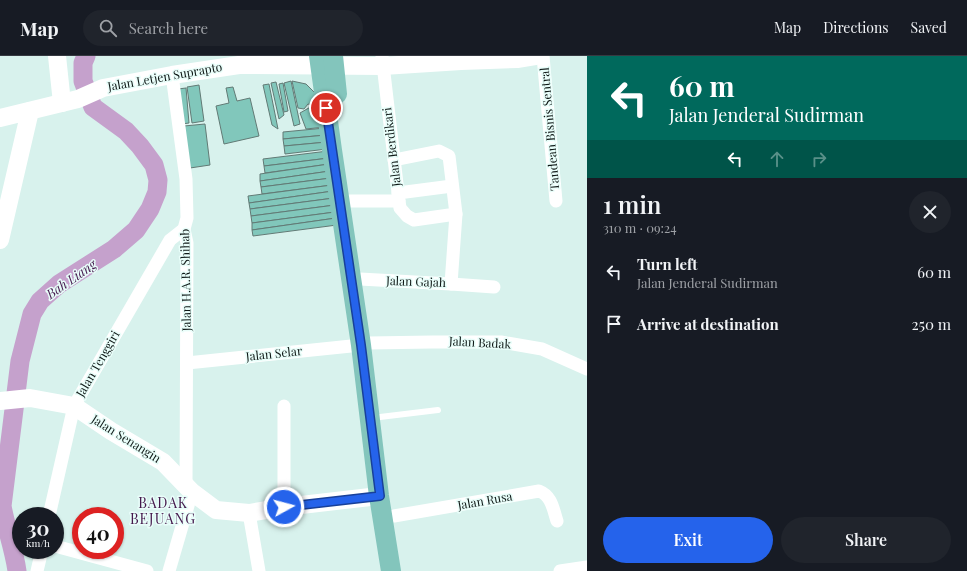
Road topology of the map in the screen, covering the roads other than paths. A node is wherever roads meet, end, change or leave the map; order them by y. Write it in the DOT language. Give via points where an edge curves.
graph roads {
  1 [pos="57,56"];
  2 [pos="543,56"];
  3 [pos="523,57"];
  4 [pos="461,58"];
  5 [pos="239,61"];
  6 [pos="327,61"];
  7 [pos="382,61"];
  8 [pos="172,75"];
  9 [pos="70,101"];
  10 [pos="30,111"];
  11 [pos="0,118"];
  12 [pos="394,160"];
  13 [pos="452,186"];
  14 [pos="398,197"];
  15 [pos="349,201"];
  16 [pos="556,202"];
  17 [pos="456,214"];
  18 [pos="184,229"];
  19 [pos="0,240"];
  20 [pos="360,279"];
  21 [pos="451,284"];
  22 [pos="494,287"];
  23 [pos="365,344"];
  24 [pos="187,363"];
  25 [pos="587,369"];
  26 [pos="0,401"];
  27 [pos="74,406"];
  28 [pos="284,406"];
  29 [pos="438,410"];
  30 [pos="380,417"];
  31 [pos="189,489"];
  32 [pos="380,496"];
  33 [pos="52,507"];
  34 [pos="284,507"];
  35 [pos="249,513"];
  36 [pos="394,516"];
  37 [pos="557,521"];
  38 [pos="64,548"];
  39 [pos="40,559"];
  40 [pos="587,567"];
  41 [pos="37,571"];
  42 [pos="147,571"];
  43 [pos="169,571"];
  44 [pos="259,571"];
  45 [pos="391,571"];
  46 [pos="401,571"];
  47 [pos="560,571"];
  1 -- 9 [label="street"];
  2 -- 16 [label="street, Tandean Bisnis Sentral"];
  3 -- 4 [label="street, Jalan Letjen Suprapto"];
  4 -- 7 [label="street, Jalan Letjen Suprapto"];
  5 -- 6 [label="street, Jalan Letjen Suprapto"];
  5 -- 8 [label="street, Jalan Letjen Suprapto"];
  6 -- 7 [label="street, Jalan Letjen Suprapto"];
  6 -- 15 [label="main road"];
  6 -- 23 [label="main road"];
  7 -- 12 [label="street, Jalan Berdikari"];
  8 -- 9 [label="street, Jalan Letjen Suprapto" via="103,88"];
  8 -- 18 [label="street, Jalan H.A.R. Shihab" via="186,179 187,218"];
  9 -- 10 [label="street, Jalan Letjen Suprapto"];
  10 -- 11 [label="street, Jalan Letjen Suprapto"];
  10 -- 19 [label="street"];
  12 -- 13 [label="street, Jalan Gajah" via="439,151 445,153 451,160"];
  12 -- 14 [label="street, Jalan Berdikari"];
  13 -- 14 [label="street"];
  13 -- 17 [label="street, Jalan Gajah"];
  14 -- 15 [label="street, Jalan Berdikari"];
  14 -- 17 [label="street" via="400,208 414,220"];
  15 -- 20 [label="main road"];
  17 -- 21 [label="street, Jalan Gajah"];
  18 -- 24 [label="street, Jalan H.A.R. Shihab" via="187,243"];
  18 -- 27 [label="street, Jalan Tenggiri" via="170,240"];
  20 -- 21 [label="street, Jalan Gajah"];
  20 -- 23 [label="main road"];
  21 -- 22 [label="street"];
  23 -- 24 [label="street, Jalan Selar"];
  23 -- 25 [label="street, Jalan Badak" via="501,342 542,349"];
  23 -- 30 [label="main road"];
  23 -- 32 [label="main road"];
  24 -- 31 [label="street, Jalan H.A.R. Shihab"];
  26 -- 27 [label="street, Jalan Senangin" via="30,398"];
  27 -- 31 [label="street, Jalan Senangin" via="163,462"];
  27 -- 33 [label="street, Jalan Tenggiri"];
  28 -- 34 [label="street"];
  29 -- 30 [label="lane"];
  30 -- 36 [label="main road"];
  31 -- 35 [label="street, Jalan Senangin" via="216,510"];
  31 -- 43 [label="street, Jalan H.A.R. Shihab"];
  32 -- 34 [label="street, Jalan Senangin"];
  32 -- 45 [label="main road"];
  34 -- 35 [label="street, Jalan Senangin"];
  35 -- 44 [label="street"];
  36 -- 37 [label="street, Jalan Rusa" via="539,491 546,494 550,500"];
  36 -- 46 [label="main road"];
  38 -- 42 [label="street"];
  39 -- 41 [label="street"];
  40 -- 47 [label="street"];
}
